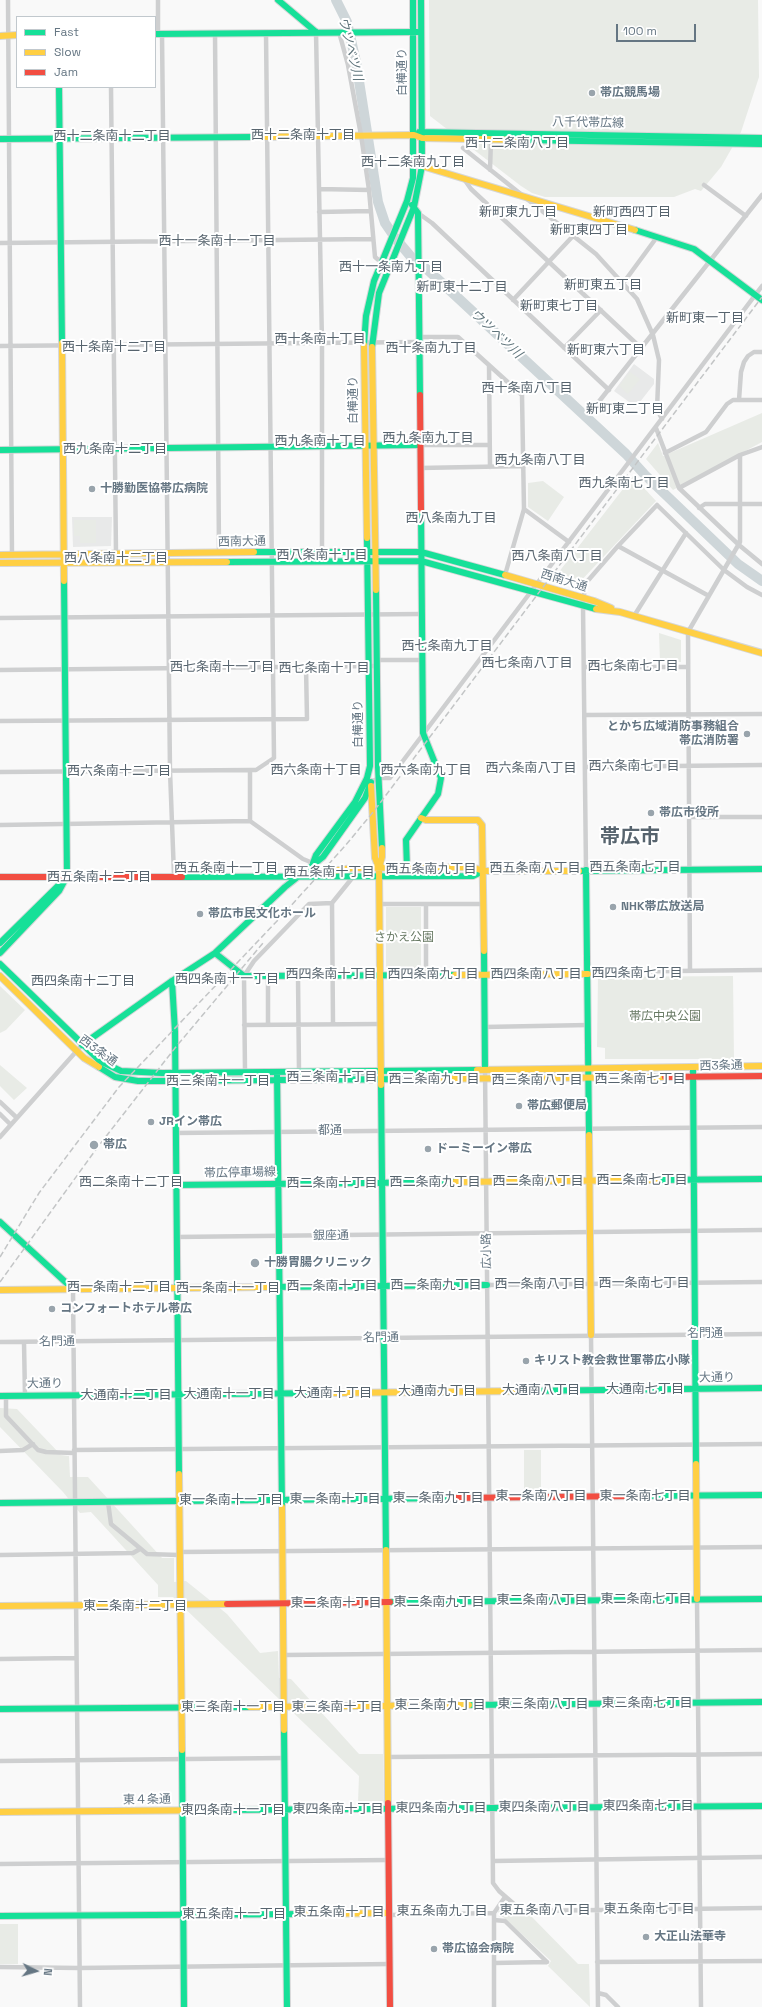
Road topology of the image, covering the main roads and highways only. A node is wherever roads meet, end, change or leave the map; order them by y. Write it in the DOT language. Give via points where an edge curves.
graph roads {
  1 [pos="278,0"];
  2 [pos="413,0"];
  3 [pos="421,0"];
  4 [pos="316,32"];
  5 [pos="413,32"];
  6 [pos="421,32"];
  7 [pos="158,34"];
  8 [pos="16,35"];
  9 [pos="0,36"];
  10 [pos="59,88"];
  11 [pos="422,134"];
  12 [pos="414,135"];
  13 [pos="60,138"];
  14 [pos="762,138"];
  15 [pos="0,139"];
  16 [pos="762,144"];
  17 [pos="422,166"];
  18 [pos="407,201"];
  19 [pos="414,207"];
  20 [pos="762,300"];
  21 [pos="365,445"];
  22 [pos="373,445"];
  23 [pos="420,445"];
  24 [pos="64,449"];
  25 [pos="0,450"];
  26 [pos="368,551"];
  27 [pos="376,551"];
  28 [pos="421,552"];
  29 [pos="0,555"];
  30 [pos="64,555"];
  31 [pos="368,560"];
  32 [pos="376,560"];
  33 [pos="421,560"];
  34 [pos="0,563"];
  35 [pos="64,563"];
  36 [pos="620,612"];
  37 [pos="762,653"];
  38 [pos="370,766"];
  39 [pos="371,782"];
  40 [pos="421,818"];
  41 [pos="313,863"];
  42 [pos="379,868"];
  43 [pos="407,868"];
  44 [pos="762,869"];
  45 [pos="586,870"];
  46 [pos="483,871"];
  47 [pos="299,875"];
  48 [pos="67,876"];
  49 [pos="379,876"];
  50 [pos="0,877"];
  51 [pos="0,943"];
  52 [pos="0,953"];
  53 [pos="215,953"];
  54 [pos="0,964"];
  55 [pos="588,973"];
  56 [pos="484,975"];
  57 [pos="0,976"];
  58 [pos="380,976"];
  59 [pos="172,981"];
  60 [pos="82,1045"];
  61 [pos="762,1066"];
  62 [pos="589,1068"];
  63 [pos="693,1068"];
  64 [pos="485,1069"];
  65 [pos="382,1071"];
  66 [pos="175,1072"];
  67 [pos="277,1072"];
  68 [pos="762,1076"];
  69 [pos="589,1078"];
  70 [pos="693,1078"];
  71 [pos="382,1079"];
  72 [pos="277,1080"];
  73 [pos="174,1081"];
  74 [pos="762,1179"];
  75 [pos="693,1180"];
  76 [pos="590,1181"];
  77 [pos="382,1183"];
  78 [pos="279,1184"];
  79 [pos="175,1185"];
  80 [pos="0,1222"];
  81 [pos="487,1285"];
  82 [pos="383,1286"];
  83 [pos="176,1288"];
  84 [pos="279,1288"];
  85 [pos="73,1289"];
  86 [pos="0,1290"];
  87 [pos="591,1335"];
  88 [pos="762,1388"];
  89 [pos="695,1390"];
  90 [pos="385,1392"];
  91 [pos="280,1393"];
  92 [pos="177,1394"];
  93 [pos="3,1396"];
  94 [pos="696,1495"];
  95 [pos="762,1495"];
  96 [pos="385,1499"];
  97 [pos="282,1500"];
  98 [pos="178,1501"];
  99 [pos="0,1503"];
  100 [pos="697,1599"];
  101 [pos="762,1599"];
  102 [pos="386,1602"];
  103 [pos="283,1603"];
  104 [pos="180,1604"];
  105 [pos="0,1606"];
  106 [pos="762,1702"];
  107 [pos="284,1706"];
  108 [pos="387,1706"];
  109 [pos="181,1708"];
  110 [pos="0,1709"];
  111 [pos="762,1806"];
  112 [pos="389,1809"];
  113 [pos="284,1810"];
  114 [pos="182,1811"];
  115 [pos="0,1812"];
  116 [pos="12,1813"];
  117 [pos="0,1815"];
  118 [pos="286,1914"];
  119 [pos="389,1914"];
  120 [pos="183,1915"];
  121 [pos="0,1916"];
  122 [pos="184,2007"];
  123 [pos="287,2007"];
  124 [pos="390,2007"];
  1 -- 4 [label="main road"];
  2 -- 5 [label="main road, 白樺通り"];
  3 -- 6 [label="main road, 白樺通り"];
  4 -- 5 [label="main road"];
  4 -- 7 [label="main road"];
  5 -- 6 [label="main road"];
  5 -- 12 [label="main road, 白樺通り"];
  6 -- 11 [label="main road, 白樺通り"];
  8 -- 9 [label="main road"];
  10 -- 13 [label="main road"];
  11 -- 12 [label="main road, 八千代帯広線"];
  11 -- 14 [label="main road, 八千代帯広線"];
  11 -- 16 [label="main road, 八千代帯広線" via="492,139"];
  11 -- 17 [label="main road, 白樺通り"];
  12 -- 13 [label="main road, 八千代帯広線"];
  12 -- 18 [label="main road, 白樺通り" via="413,178"];
  13 -- 15 [label="main road"];
  13 -- 24 [label="main road"];
  17 -- 19 [label="main road, 白樺通り"];
  17 -- 20 [label="main road" via="694,249"];
  18 -- 19 [label="main road"];
  18 -- 21 [label="main road, 白樺通り" via="370,296 364,342"];
  19 -- 22 [label="main road, 白樺通り" via="379,293 372,342"];
  19 -- 23 [label="main road" via="418,213"];
  21 -- 22 [label="main road"];
  21 -- 24 [label="main road"];
  21 -- 26 [label="main road, 白樺通り"];
  22 -- 23 [label="main road"];
  22 -- 27 [label="main road, 白樺通り"];
  23 -- 28 [label="main road"];
  24 -- 25 [label="main road"];
  24 -- 30 [label="main road"];
  26 -- 27 [label="main road, 西南大通"];
  26 -- 30 [label="main road, 西南大通"];
  26 -- 31 [label="main road, 白樺通り"];
  27 -- 28 [label="main road, 西南大通"];
  27 -- 32 [label="main road, 白樺通り"];
  28 -- 33 [label="main road"];
  28 -- 36 [label="main road, 西南大通" via="583,598"];
  29 -- 30 [label="main road, 西南大通"];
  30 -- 35 [label="main road"];
  31 -- 32 [label="main road, 西南大通"];
  31 -- 35 [label="main road, 西南大通"];
  31 -- 38 [label="main road, 白樺通り"];
  32 -- 33 [label="main road, 西南大通"];
  32 -- 42 [label="main road, 白樺通り" via="382,857"];
  33 -- 36 [label="main road, 西南大通" via="583,605"];
  33 -- 40 [label="main road" via="424,733 441,778 438,794"];
  34 -- 35 [label="main road, 西南大通"];
  35 -- 48 [label="main road"];
  36 -- 37 [label="main road, 西南大通"];
  38 -- 39 [label="main road"];
  38 -- 41 [label="main road, 白樺通り" via="367,778 354,802"];
  39 -- 41 [label="main road, 白樺通り" via="365,798 323,857"];
  39 -- 42 [label="main road" via="375,858"];
  40 -- 43 [label="main road" via="406,840"];
  40 -- 46 [label="main road" via="481,822"];
  41 -- 47 [label="main road, 白樺通り"];
  42 -- 43 [label="main road"];
  42 -- 47 [label="main road" via="353,868"];
  42 -- 49 [label="main road"];
  43 -- 46 [label="main road" via="472,867"];
  44 -- 45 [label="main road"];
  45 -- 46 [label="main road"];
  45 -- 55 [label="main road"];
  46 -- 49 [label="main road" via="473,876"];
  46 -- 56 [label="main road"];
  47 -- 48 [label="main road"];
  47 -- 49 [label="main road"];
  47 -- 53 [label="main road, 白樺通り"];
  48 -- 50 [label="main road"];
  48 -- 51 [label="main road"];
  48 -- 52 [label="main road" via="60,891"];
  49 -- 58 [label="main road"];
  53 -- 58 [label="main road" via="244,976"];
  53 -- 59 [label="main road, 白樺通り"];
  54 -- 60 [label="main road, 西3条通"];
  55 -- 56 [label="main road"];
  55 -- 62 [label="main road"];
  56 -- 58 [label="main road"];
  56 -- 64 [label="main road"];
  57 -- 73 [label="main road, 西3条通" via="76,1052 103,1071 115,1077 138,1081"];
  58 -- 65 [label="main road"];
  59 -- 60 [label="main road, 白樺通り"];
  59 -- 66 [label="main road"];
  60 -- 66 [label="main road, 西3条通" via="100,1061 121,1071"];
  61 -- 63 [label="main road, 西3条通"];
  62 -- 63 [label="main road, 西3条通"];
  62 -- 64 [label="main road, 西3条通"];
  62 -- 69 [label="main road"];
  63 -- 70 [label="main road"];
  64 -- 65 [label="main road, 西3条通"];
  65 -- 67 [label="main road, 西3条通"];
  65 -- 71 [label="main road"];
  66 -- 67 [label="main road, 西3条通"];
  66 -- 73 [label="main road"];
  67 -- 72 [label="main road"];
  68 -- 70 [label="main road, 西3条通"];
  69 -- 70 [label="main road, 西3条通"];
  69 -- 71 [label="main road, 西3条通"];
  69 -- 76 [label="main road"];
  70 -- 75 [label="main road"];
  71 -- 72 [label="main road, 西3条通"];
  71 -- 77 [label="main road"];
  72 -- 73 [label="main road, 西3条通"];
  72 -- 78 [label="main road"];
  73 -- 79 [label="main road"];
  74 -- 75 [label="main road, 帯広停車場線"];
  75 -- 76 [label="main road, 帯広停車場線"];
  75 -- 89 [label="main road"];
  76 -- 77 [label="main road, 帯広停車場線"];
  76 -- 87 [label="main road"];
  77 -- 78 [label="main road, 帯広停車場線"];
  77 -- 82 [label="main road"];
  78 -- 79 [label="main road, 帯広停車場線"];
  78 -- 84 [label="main road"];
  79 -- 83 [label="main road"];
  80 -- 85 [label="main road"];
  81 -- 82 [label="main road"];
  82 -- 84 [label="main road"];
  82 -- 90 [label="main road"];
  83 -- 84 [label="main road"];
  83 -- 85 [label="main road"];
  83 -- 92 [label="main road"];
  84 -- 91 [label="main road"];
  85 -- 86 [label="main road"];
  88 -- 89 [label="main road, 大通り"];
  89 -- 90 [label="main road, 大通り"];
  89 -- 94 [label="main road"];
  90 -- 91 [label="main road, 大通り"];
  90 -- 96 [label="main road"];
  91 -- 92 [label="main road, 大通り"];
  91 -- 97 [label="main road"];
  92 -- 93 [label="main road, 大通り"];
  92 -- 98 [label="main road"];
  94 -- 95 [label="main road"];
  94 -- 96 [label="main road"];
  94 -- 100 [label="main road"];
  96 -- 97 [label="main road"];
  96 -- 102 [label="main road"];
  97 -- 98 [label="main road"];
  97 -- 103 [label="main road"];
  98 -- 99 [label="main road"];
  98 -- 104 [label="main road"];
  100 -- 101 [label="main road"];
  100 -- 102 [label="main road"];
  102 -- 103 [label="main road"];
  102 -- 108 [label="main road"];
  103 -- 104 [label="main road"];
  103 -- 107 [label="main road"];
  104 -- 105 [label="main road"];
  104 -- 109 [label="main road"];
  106 -- 108 [label="main road"];
  107 -- 108 [label="main road"];
  107 -- 109 [label="main road"];
  107 -- 113 [label="main road"];
  108 -- 112 [label="main road"];
  109 -- 110 [label="main road"];
  109 -- 114 [label="main road"];
  111 -- 112 [label="main road, 東４条通"];
  112 -- 113 [label="main road, 東４条通"];
  112 -- 119 [label="main road"];
  113 -- 114 [label="main road, 東４条通"];
  113 -- 118 [label="main road"];
  114 -- 116 [label="main road, 東４条通"];
  114 -- 120 [label="main road"];
  115 -- 116 [label="main road, 東４条通"];
  116 -- 117 [label="main road, 東４条通"];
  118 -- 119 [label="main road"];
  118 -- 120 [label="main road"];
  118 -- 123 [label="main road"];
  119 -- 124 [label="main road"];
  120 -- 121 [label="main road"];
  120 -- 122 [label="main road"];
}
